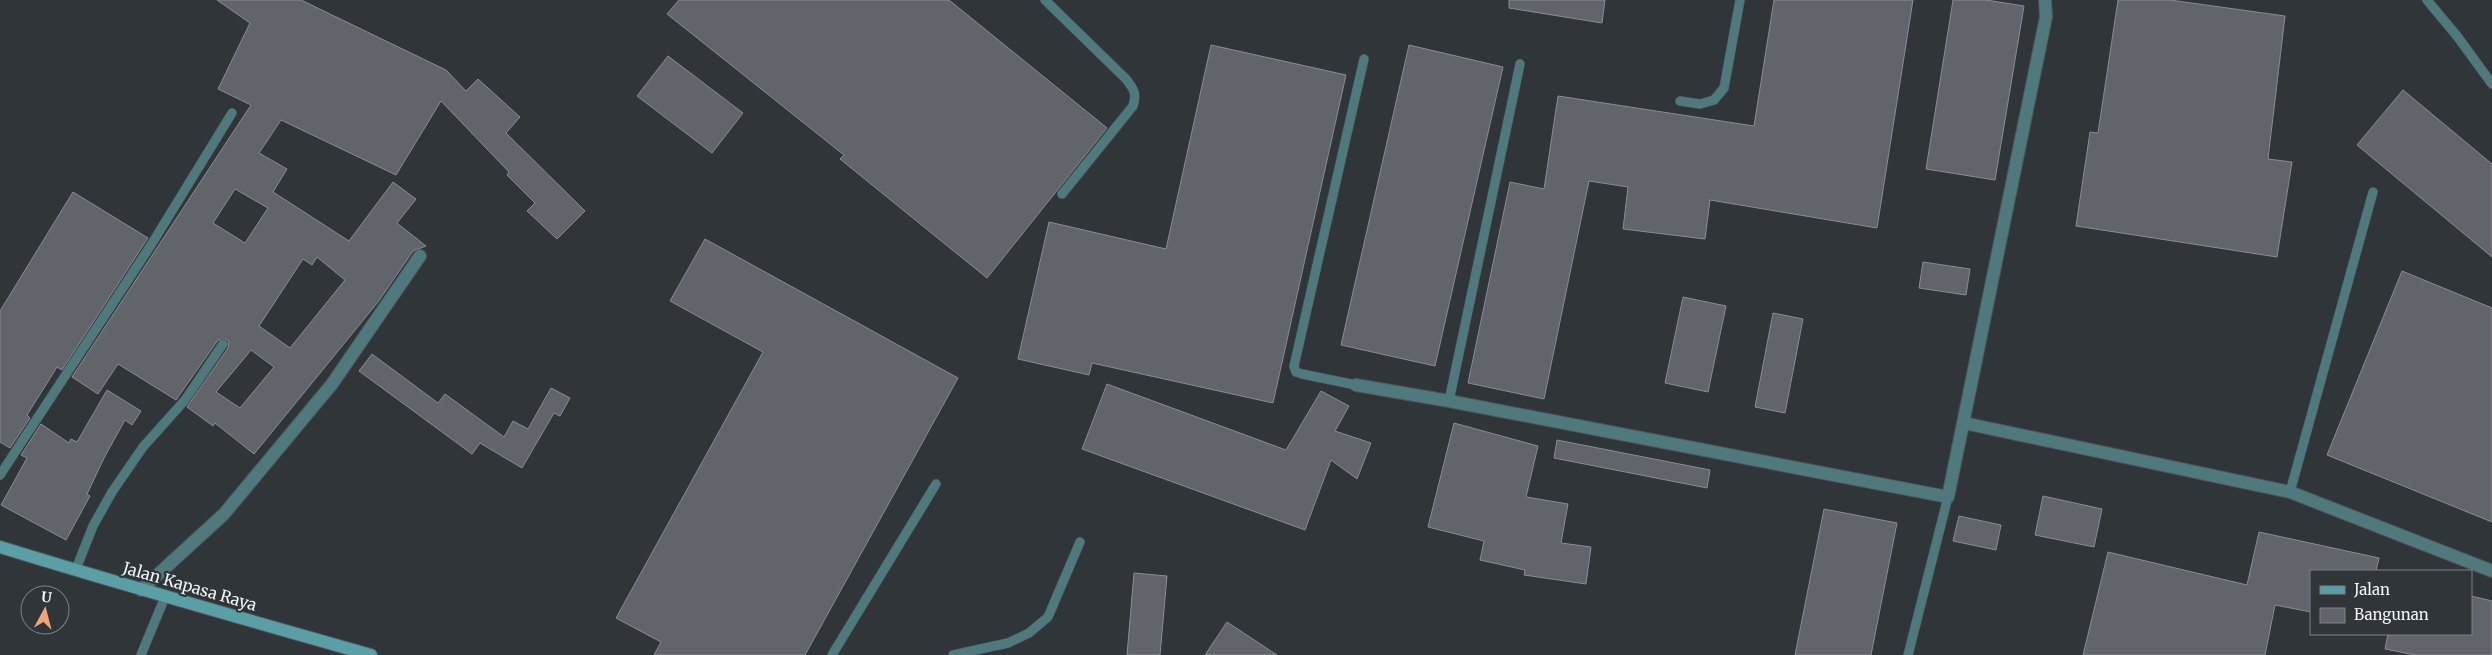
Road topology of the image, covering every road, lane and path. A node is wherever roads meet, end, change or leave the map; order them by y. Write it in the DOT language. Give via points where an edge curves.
graph roads {
  1 [pos="1045,0"];
  2 [pos="1740,0"];
  3 [pos="2045,0"];
  4 [pos="2427,0"];
  5 [pos="1364,59"];
  6 [pos="1520,64"];
  7 [pos="2492,84"];
  8 [pos="1680,101"];
  9 [pos="232,113"];
  10 [pos="2373,192"];
  11 [pos="1062,194"];
  12 [pos="420,256"];
  13 [pos="223,344"];
  14 [pos="1356,385"];
  15 [pos="1449,401"];
  16 [pos="1964,423"];
  17 [pos="0,475"];
  18 [pos="936,484"];
  19 [pos="2290,492"];
  20 [pos="1948,497"];
  21 [pos="1080,542"];
  22 [pos="0,547"];
  23 [pos="76,569"];
  24 [pos="2492,571"];
  25 [pos="141,590"];
  26 [pos="165,597"];
  27 [pos="141,655"];
  28 [pos="371,655"];
  29 [pos="832,655"];
  30 [pos="954,655"];
  31 [pos="1908,655"];
  1 -- 11 [label="lane" via="1126,79 1135,90 1136,98 1133,106"];
  2 -- 8 [label="lane" via="1724,88 1714,100 1700,104"];
  3 -- 16 [label="street" via="2046,18"];
  4 -- 7 [label="lane"];
  5 -- 14 [label="lane" via="1294,366 1296,372 1302,374"];
  6 -- 15 [label="lane"];
  9 -- 17 [label="lane"];
  10 -- 19 [label="lane"];
  12 -- 25 [label="street" via="332,384 224,514"];
  13 -- 23 [label="lane" via="185,400 143,447 112,492 93,526"];
  14 -- 15 [label="street"];
  15 -- 20 [label="street"];
  16 -- 19 [label="street"];
  16 -- 20 [label="street"];
  18 -- 29 [label="lane"];
  19 -- 24 [label="street"];
  20 -- 31 [label="lane"];
  21 -- 30 [label="lane" via="1048,617 1028,634 1008,643"];
  22 -- 23 [label="main road, Jalan Kapasa Raya"];
  23 -- 25 [label="main road, Jalan Kapasa Raya"];
  25 -- 26 [label="main road, Jalan Kapasa Raya"];
  26 -- 27 [label="lane"];
  26 -- 28 [label="main road, Jalan Kapasa Raya"];
}
